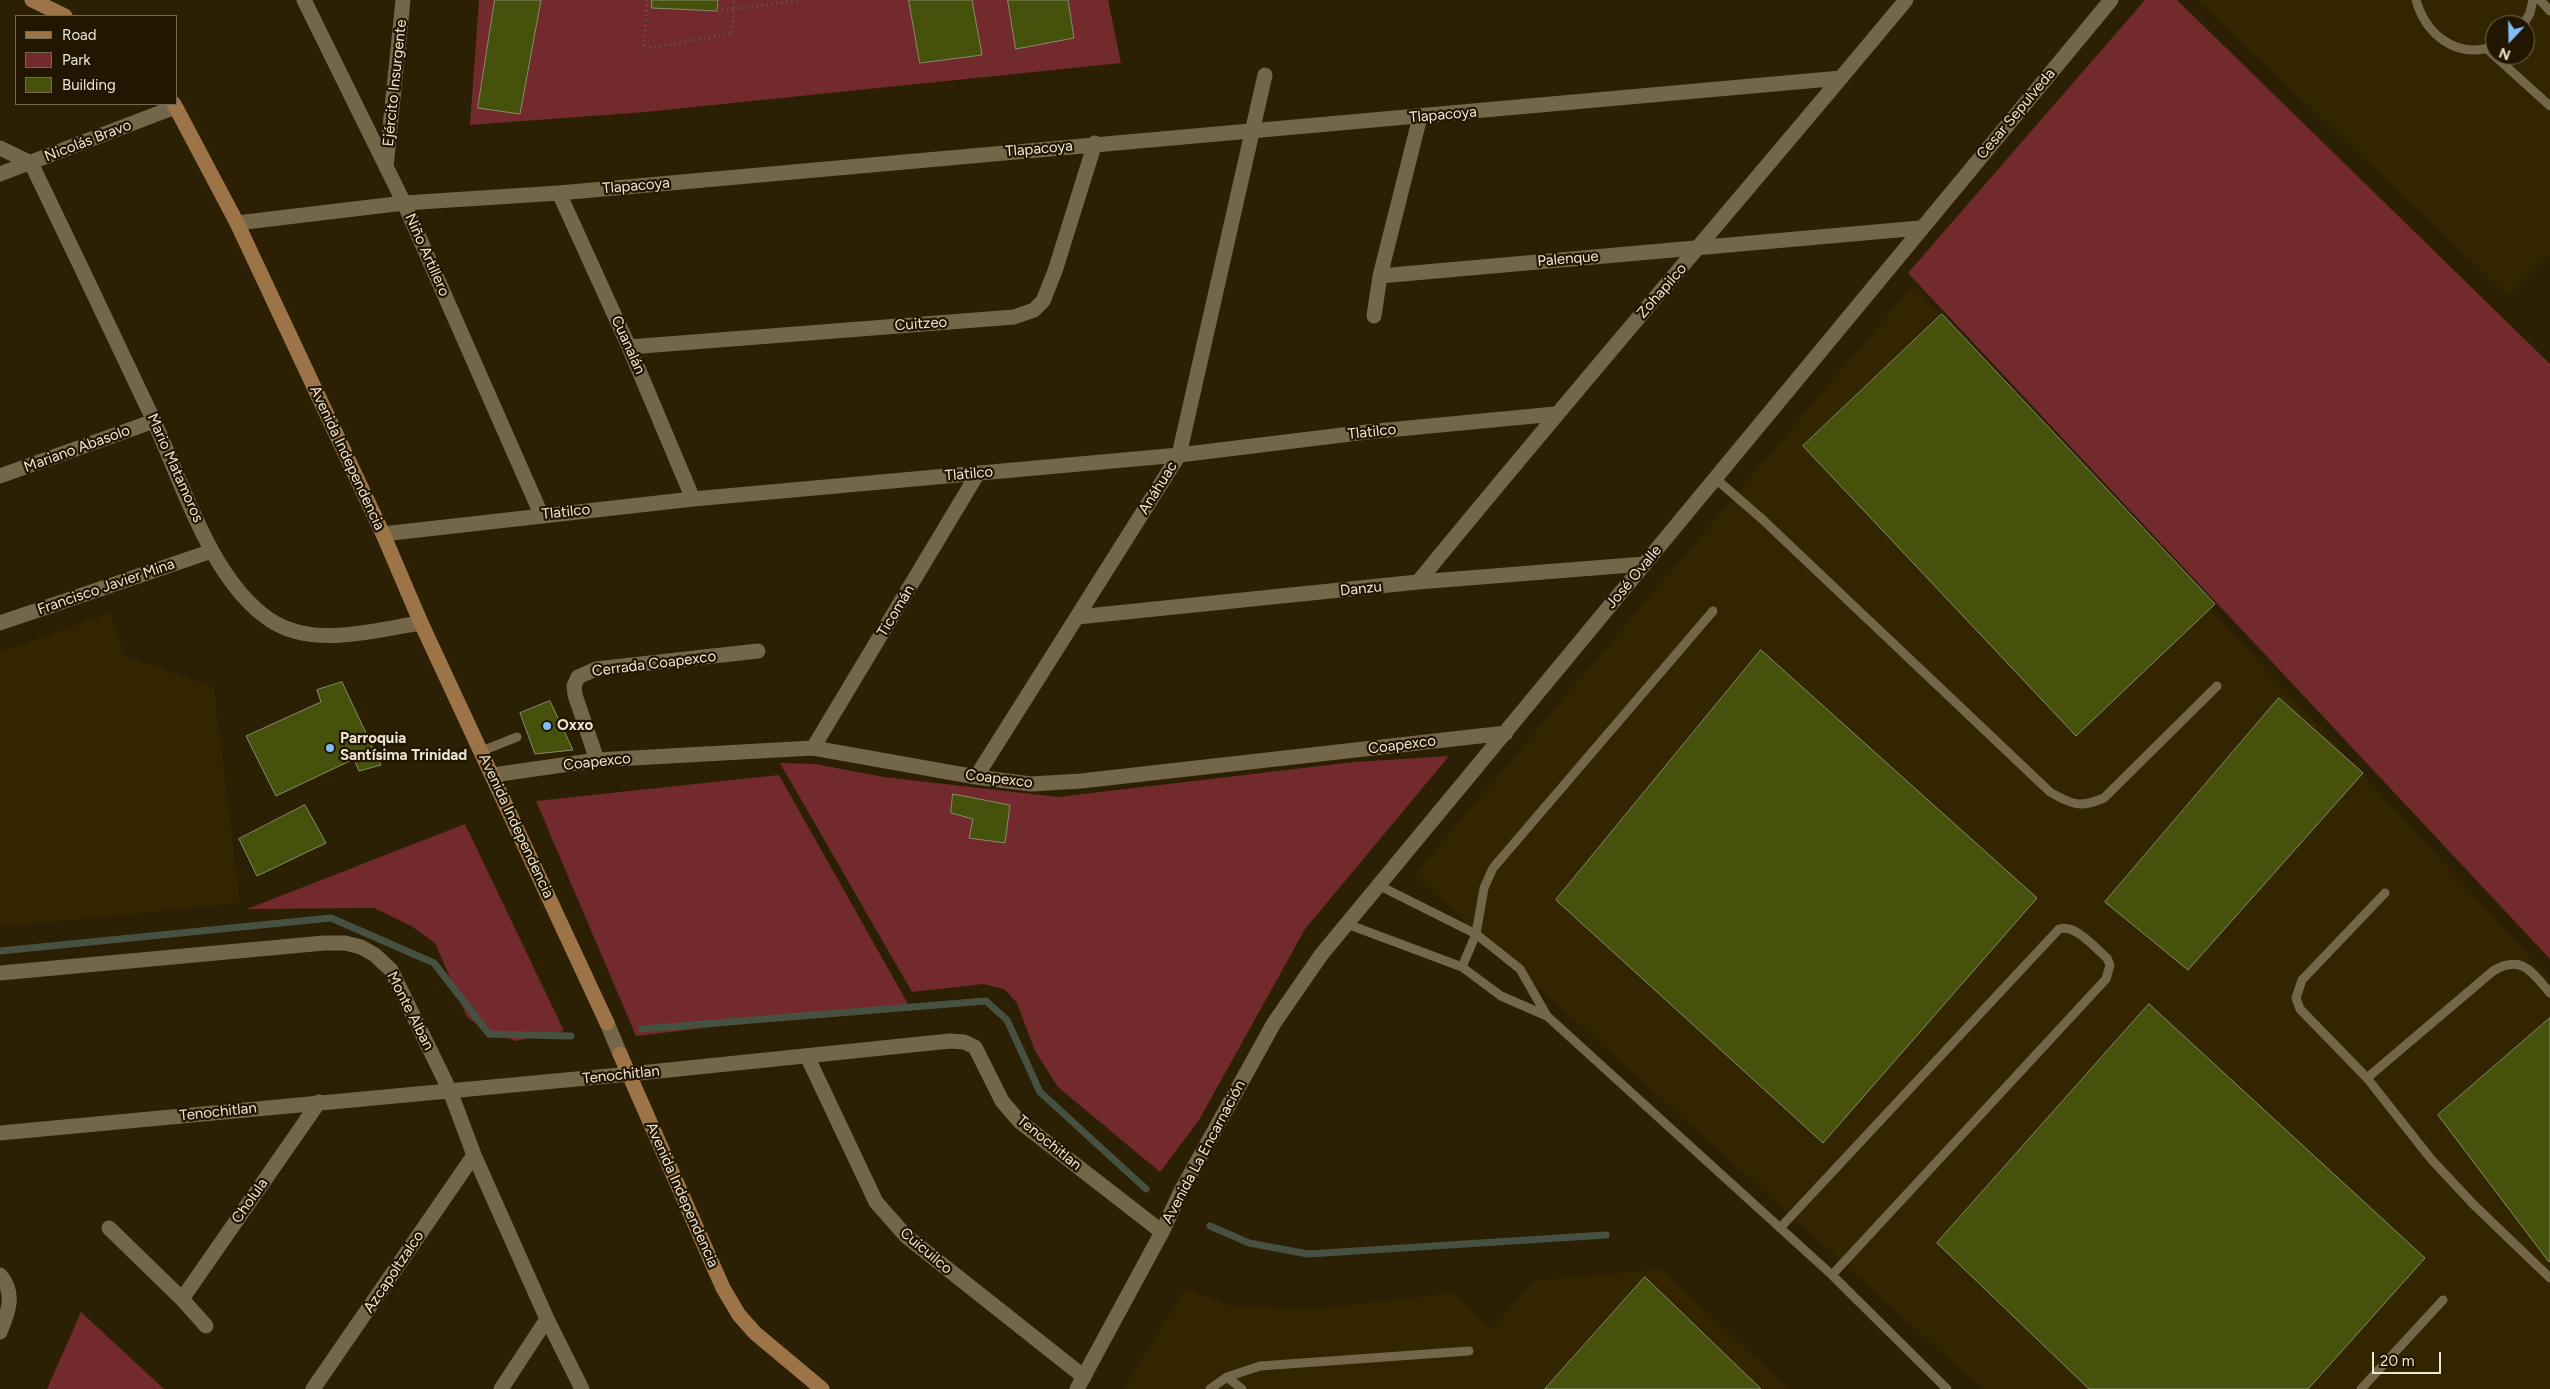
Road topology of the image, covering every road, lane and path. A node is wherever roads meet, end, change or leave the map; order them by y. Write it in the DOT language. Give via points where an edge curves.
graph roads {
  1 [pos="32,0"];
  2 [pos="304,0"];
  3 [pos="403,0"];
  4 [pos="647,0"];
  5 [pos="734,0"];
  6 [pos="803,0"];
  7 [pos="1906,0"];
  8 [pos="2111,0"];
  9 [pos="2416,0"];
  10 [pos="2533,0"];
  11 [pos="2540,0"];
  12 [pos="734,9"];
  13 [pos="717,11"];
  14 [pos="2550,11"];
  15 [pos="63,15"];
  16 [pos="2529,15"];
  17 [pos="2485,48"];
  18 [pos="2508,65"];
  19 [pos="1265,75"];
  20 [pos="1841,78"];
  21 [pos="175,105"];
  22 [pos="2550,106"];
  23 [pos="1420,117"];
  24 [pos="1252,131"];
  25 [pos="1095,144"];
  26 [pos="0,148"];
  27 [pos="31,162"];
  28 [pos="386,167"];
  29 [pos="0,174"];
  30 [pos="559,193"];
  31 [pos="404,203"];
  32 [pos="237,223"];
  33 [pos="1920,228"];
  34 [pos="1701,247"];
  35 [pos="1380,276"];
  36 [pos="1374,316"];
  37 [pos="629,347"];
  38 [pos="1555,414"];
  39 [pos="154,421"];
  40 [pos="1179,455"];
  41 [pos="978,473"];
  42 [pos="0,476"];
  43 [pos="1716,480"];
  44 [pos="692,499"];
  45 [pos="540,514"];
  46 [pos="383,534"];
  47 [pos="212,551"];
  48 [pos="1644,564"];
  49 [pos="1418,582"];
  50 [pos="1713,611"];
  51 [pos="1077,617"];
  52 [pos="0,623"];
  53 [pos="421,623"];
  54 [pos="758,651"];
  55 [pos="2217,686"];
  56 [pos="1506,733"];
  57 [pos="517,737"];
  58 [pos="813,748"];
  59 [pos="482,752"];
  60 [pos="597,760"];
  61 [pos="493,775"];
  62 [pos="976,777"];
  63 [pos="1380,886"];
  64 [pos="2385,893"];
  65 [pos="1347,924"];
  66 [pos="1476,934"];
  67 [pos="1462,967"];
  68 [pos="0,973"];
  69 [pos="2550,993"];
  70 [pos="1548,1016"];
  71 [pos="807,1056"];
  72 [pos="630,1074"];
  73 [pos="2368,1078"];
  74 [pos="450,1091"];
  75 [pos="318,1102"];
  76 [pos="0,1134"];
  77 [pos="474,1155"];
  78 [pos="1165,1225"];
  79 [pos="109,1228"];
  80 [pos="1780,1228"];
  81 [pos="0,1275"];
  82 [pos="1832,1275"];
  83 [pos="2550,1278"];
  84 [pos="182,1299"];
  85 [pos="2443,1300"];
  86 [pos="547,1319"];
  87 [pos="3,1326"];
  88 [pos="206,1326"];
  89 [pos="1469,1351"];
  90 [pos="1227,1377"];
  91 [pos="1081,1383"];
  92 [pos="314,1389"];
  93 [pos="501,1389"];
  94 [pos="582,1389"];
  95 [pos="822,1389"];
  96 [pos="1210,1389"];
  97 [pos="1242,1389"];
  98 [pos="1947,1389"];
  99 [pos="2361,1389"];
  1 -- 15 [label="street"];
  2 -- 28 [label="street, Niño Artillero"];
  3 -- 28 [label="street, Ejército Insurgente"];
  4 -- 12 [label="path" via="644,49 733,33"];
  5 -- 12 [label="path"];
  6 -- 12 [label="path"];
  7 -- 20 [label="street, Zohapilco"];
  8 -- 33 [label="street, Cesar Sepulveda"];
  9 -- 17 [label="lane" via="2421,17 2432,33 2448,45 2467,50"];
  10 -- 16 [label="lane"];
  11 -- 14 [label="lane"];
  12 -- 13 [label="path"];
  18 -- 22 [label="lane"];
  19 -- 24 [label="street, Anáhuac"];
  20 -- 23 [label="street, Tlapacoya"];
  20 -- 34 [label="street, Zohapilco"];
  21 -- 27 [label="street, Nicolás Bravo"];
  21 -- 32 [label="street, Avenida Independencia"];
  23 -- 24 [label="street, Tlapacoya"];
  23 -- 35 [label="street"];
  24 -- 25 [label="street, Tlapacoya"];
  24 -- 40 [label="street, Anáhuac"];
  25 -- 30 [label="street, Tlapacoya"];
  25 -- 37 [label="street, Cuitzeo" via="1055,271 1042,301 1034,310 1014,317"];
  26 -- 27 [label="street"];
  27 -- 29 [label="street, Nicolás Bravo"];
  27 -- 39 [label="street, Mario Matamoros"];
  28 -- 31 [label="street, Niño Artillero"];
  30 -- 31 [label="street, Tlapacoya"];
  30 -- 37 [label="street, Cuanalán"];
  31 -- 32 [label="street, Tlapacoya"];
  31 -- 45 [label="street, Niño Artillero"];
  32 -- 46 [label="street, Avenida Independencia"];
  33 -- 34 [label="street, Palenque"];
  33 -- 43 [label="street, José Ovalle"];
  34 -- 35 [label="street, Palenque"];
  34 -- 38 [label="street, Zohapilco"];
  35 -- 36 [label="street"];
  37 -- 44 [label="street, Cuanalán"];
  38 -- 40 [label="street, Tlatilco"];
  38 -- 49 [label="street, Zohapilco"];
  39 -- 42 [label="street, Mariano Abasolo"];
  39 -- 47 [label="street, Mario Matamoros"];
  40 -- 41 [label="street, Tlatilco"];
  40 -- 51 [label="street, Anáhuac"];
  41 -- 44 [label="street, Tlatilco"];
  41 -- 58 [label="street, Ticomán"];
  43 -- 48 [label="street, José Ovalle"];
  43 -- 55 [label="lane" via="1762,519 2050,792 2066,802 2086,806 2104,798"];
  44 -- 45 [label="street, Tlatilco"];
  45 -- 46 [label="street, Tlatilco"];
  46 -- 53 [label="street, Avenida Independencia"];
  47 -- 52 [label="street, Francisco Javier Mina"];
  47 -- 53 [label="street, Mario Matamoros" via="243,598 271,621 304,634 332,637"];
  48 -- 49 [label="street, Danzu"];
  48 -- 56 [label="street, José Ovalle"];
  49 -- 51 [label="street, Danzu"];
  50 -- 66 [label="lane" via="1493,868 1484,888"];
  51 -- 62 [label="street, Anáhuac"];
  53 -- 59 [label="street, Avenida Independencia"];
  54 -- 60 [label="street, Cerrada Coapexco" via="596,669 578,677 575,695"];
  56 -- 62 [label="street, Coapexco" via="1081,781 1031,784"];
  56 -- 63 [label="street, José Ovalle"];
  57 -- 59 [label="lane"];
  58 -- 60 [label="street, Coapexco"];
  58 -- 62 [label="street, Coapexco"];
  59 -- 61 [label="street, Avenida Independencia"];
  60 -- 61 [label="street, Coapexco"];
  61 -- 72 [label="street, Avenida Independencia"];
  63 -- 65 [label="street, José Ovalle"];
  63 -- 66 [label="lane"];
  64 -- 73 [label="lane" via="2302,980 2296,998 2300,1008"];
  65 -- 67 [label="lane"];
  65 -- 78 [label="street, Avenida La Encarnación" via="1320,955 1274,1023"];
  66 -- 67 [label="lane"];
  66 -- 70 [label="lane" via="1520,968"];
  67 -- 70 [label="lane" via="1501,996"];
  68 -- 74 [label="street, Monte Alban" via="324,943 361,947 391,970"];
  69 -- 73 [label="lane" via="2532,971 2519,964 2506,963"];
  70 -- 80 [label="lane"];
  71 -- 72 [label="street, Tenochitlan"];
  71 -- 78 [label="street, Tenochitlan" via="964,1042 975,1048 1002,1101 1019,1121"];
  71 -- 91 [label="street, Cuicuilco" via="876,1202 906,1236"];
  72 -- 74 [label="street, Tenochitlan"];
  72 -- 95 [label="street, Avenida Independencia" via="723,1288 739,1315 755,1333"];
  73 -- 83 [label="lane" via="2431,1159"];
  74 -- 75 [label="street, Tenochitlan"];
  74 -- 77 [label="street, Monte Alban"];
  75 -- 76 [label="street, Tenochitlan"];
  75 -- 84 [label="street, Cholula"];
  77 -- 86 [label="street, Monte Alban"];
  77 -- 92 [label="street, Azcapoltzalco"];
  78 -- 91 [label="street, Avenida La Encarnación"];
  79 -- 84 [label="street"];
  80 -- 82 [label="lane"];
  80 -- 82 [label="lane" via="2059,929 2073,930 2107,958 2110,965 2106,979"];
  81 -- 87 [label="street" via="10,1297"];
  82 -- 98 [label="lane"];
  84 -- 88 [label="street"];
  85 -- 99 [label="lane"];
  86 -- 93 [label="street"];
  86 -- 94 [label="street, Monte Alban"];
  89 -- 90 [label="lane" via="1260,1366"];
  90 -- 96 [label="lane"];
  90 -- 97 [label="lane"];
}
